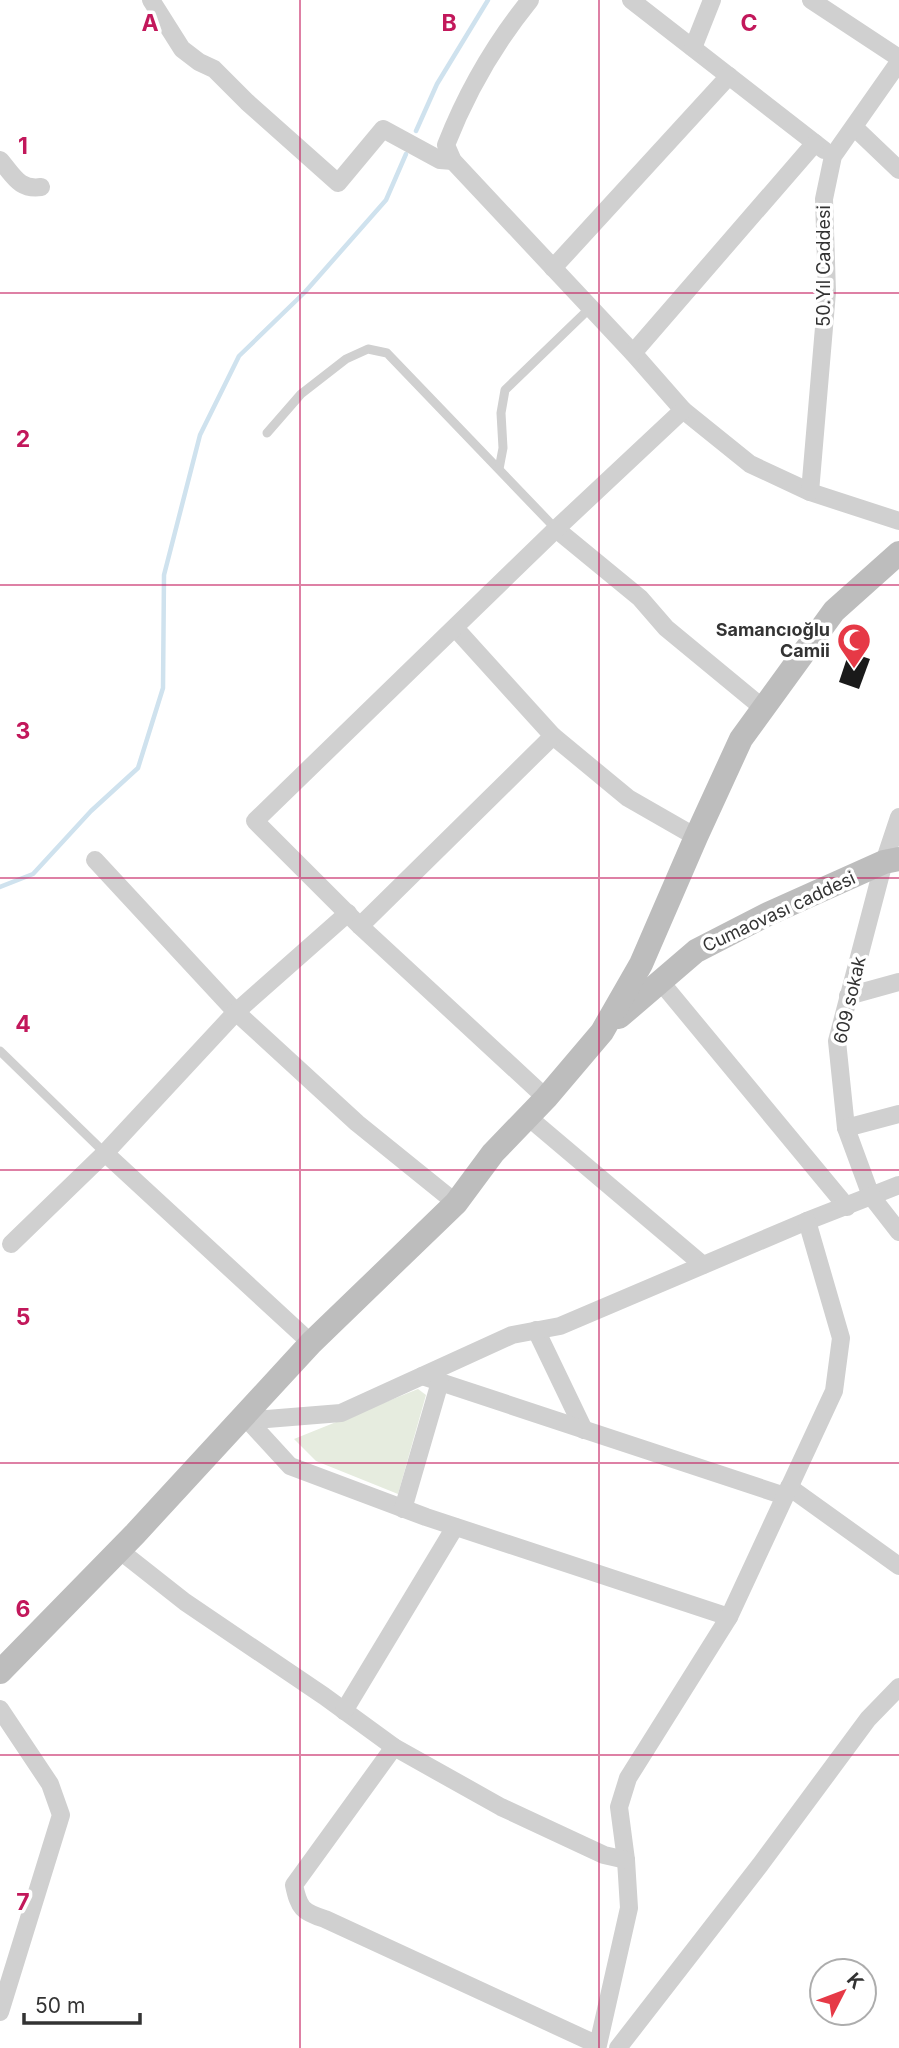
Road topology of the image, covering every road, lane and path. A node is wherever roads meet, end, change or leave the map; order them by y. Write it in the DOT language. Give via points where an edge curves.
graph roads {
  1 [pos="151,0"];
  2 [pos="530,0"];
  3 [pos="631,0"];
  4 [pos="712,0"];
  5 [pos="811,0"];
  6 [pos="693,48"];
  7 [pos="899,60"];
  8 [pos="729,76"];
  9 [pos="854,127"];
  10 [pos="815,143"];
  11 [pos="832,156"];
  12 [pos="0,160"];
  13 [pos="453,160"];
  14 [pos="899,170"];
  15 [pos="41,187"];
  16 [pos="553,268"];
  17 [pos="590,308"];
  18 [pos="633,353"];
  19 [pos="683,410"];
  20 [pos="267,433"];
  21 [pos="499,469"];
  22 [pos="810,492"];
  23 [pos="899,521"];
  24 [pos="556,529"];
  25 [pos="899,553"];
  26 [pos="456,629"];
  27 [pos="763,708"];
  28 [pos="553,736"];
  29 [pos="899,817"];
  30 [pos="696,836"];
  31 [pos="95,860"];
  32 [pos="892,860"];
  33 [pos="348,913"];
  34 [pos="360,926"];
  35 [pos="660,981"];
  36 [pos="899,982"];
  37 [pos="848,996"];
  38 [pos="236,1012"];
  39 [pos="602,1032"];
  40 [pos="0,1051"];
  41 [pos="546,1098"];
  42 [pos="899,1114"];
  43 [pos="527,1117"];
  44 [pos="846,1128"];
  45 [pos="105,1153"];
  46 [pos="899,1185"];
  47 [pos="871,1196"];
  48 [pos="456,1203"];
  49 [pos="847,1207"];
  50 [pos="807,1221"];
  51 [pos="899,1232"];
  52 [pos="11,1244"];
  53 [pos="703,1265"];
  54 [pos="536,1330"];
  55 [pos="311,1343"];
  56 [pos="422,1376"];
  57 [pos="440,1382"];
  58 [pos="245,1417"];
  59 [pos="584,1430"];
  60 [pos="787,1492"];
  61 [pos="403,1508"];
  62 [pos="455,1527"];
  63 [pos="119,1550"];
  64 [pos="899,1566"];
  65 [pos="729,1617"];
  66 [pos="0,1672"];
  67 [pos="899,1687"];
  68 [pos="0,1709"];
  69 [pos="344,1711"];
  70 [pos="394,1747"];
  71 [pos="626,1860"];
  72 [pos="0,2012"];
  73 [pos="602,2047"];
  74 [pos="618,2048"];
  1 -- 13 [label="street" via="182,50 214,69 338,183 383,129 440,160"];
  2 -- 13 [label="street" via="510,24 458,116 446,145"];
  3 -- 6 [label="street"];
  4 -- 6 [label="street"];
  5 -- 7 [label="street"];
  6 -- 8 [label="street"];
  7 -- 9 [label="street, 50.Yıl Caddesi"];
  8 -- 10 [label="street"];
  8 -- 16 [label="street"];
  9 -- 11 [label="street, 50.Yıl Caddesi"];
  9 -- 14 [label="street"];
  10 -- 11 [label="street"];
  10 -- 18 [label="street"];
  11 -- 22 [label="street, 50.Yıl Caddesi" via="824,199 827,292"];
  12 -- 15 [label="street" via="21,184 30,189"];
  13 -- 16 [label="street"];
  16 -- 17 [label="street"];
  17 -- 18 [label="street"];
  17 -- 21 [label="lane" via="505,390"];
  18 -- 19 [label="street"];
  19 -- 22 [label="street" via="750,464"];
  19 -- 24 [label="street"];
  20 -- 21 [label="lane" via="301,394 346,359 368,349 387,353"];
  21 -- 24 [label="lane"];
  22 -- 23 [label="street"];
  24 -- 26 [label="street"];
  24 -- 27 [label="street"];
  25 -- 27 [label="main road" via="834,611"];
  26 -- 28 [label="street"];
  26 -- 33 [label="street" via="255,821"];
  27 -- 30 [label="main road" via="741,739"];
  28 -- 30 [label="street" via="628,798"];
  28 -- 34 [label="street"];
  29 -- 32 [label="street, 609 sokak"];
  30 -- 39 [label="main road" via="641,964"];
  31 -- 38 [label="street"];
  32 -- 35 [label="main road, Cumaovası caddesi" via="696,951"];
  32 -- 37 [label="street, 609 sokak"];
  33 -- 34 [label="street"];
  33 -- 38 [label="street"];
  34 -- 41 [label="street"];
  35 -- 39 [label="main road, Cumaovası caddesi"];
  35 -- 49 [label="street"];
  36 -- 37 [label="street"];
  37 -- 44 [label="street, 609 sokak" via="837,1041"];
  38 -- 45 [label="street"];
  38 -- 48 [label="street" via="357,1123"];
  39 -- 41 [label="main road"];
  40 -- 45 [label="lane"];
  41 -- 43 [label="main road"];
  42 -- 44 [label="street"];
  43 -- 48 [label="main road"];
  43 -- 53 [label="street"];
  44 -- 47 [label="street, 609 sokak"];
  45 -- 52 [label="street"];
  45 -- 55 [label="street"];
  46 -- 47 [label="street"];
  47 -- 49 [label="street"];
  47 -- 51 [label="street, 609 sokak"];
  48 -- 55 [label="main road"];
  49 -- 50 [label="street"];
  50 -- 53 [label="street"];
  50 -- 60 [label="street" via="841,1338 834,1391"];
  53 -- 54 [label="street" via="560,1326"];
  54 -- 56 [label="street" via="512,1335"];
  54 -- 59 [label="street"];
  55 -- 58 [label="main road"];
  56 -- 57 [label="street"];
  56 -- 58 [label="street" via="341,1413"];
  57 -- 59 [label="street"];
  57 -- 61 [label="street"];
  58 -- 61 [label="street" via="290,1465"];
  58 -- 63 [label="main road"];
  59 -- 60 [label="street"];
  60 -- 64 [label="street"];
  60 -- 65 [label="street"];
  61 -- 62 [label="street"];
  62 -- 65 [label="street"];
  62 -- 69 [label="street"];
  63 -- 66 [label="main road"];
  63 -- 69 [label="street" via="185,1602"];
  65 -- 71 [label="street" via="628,1778 619,1807"];
  67 -- 74 [label="street" via="868,1719"];
  68 -- 72 [label="street" via="50,1784 61,1815"];
  69 -- 70 [label="street"];
  70 -- 71 [label="street" via="501,1807 604,1855"];
  70 -- 73 [label="street" via="295,1885 298,1905"];
  71 -- 73 [label="street" via="629,1908"];
}
